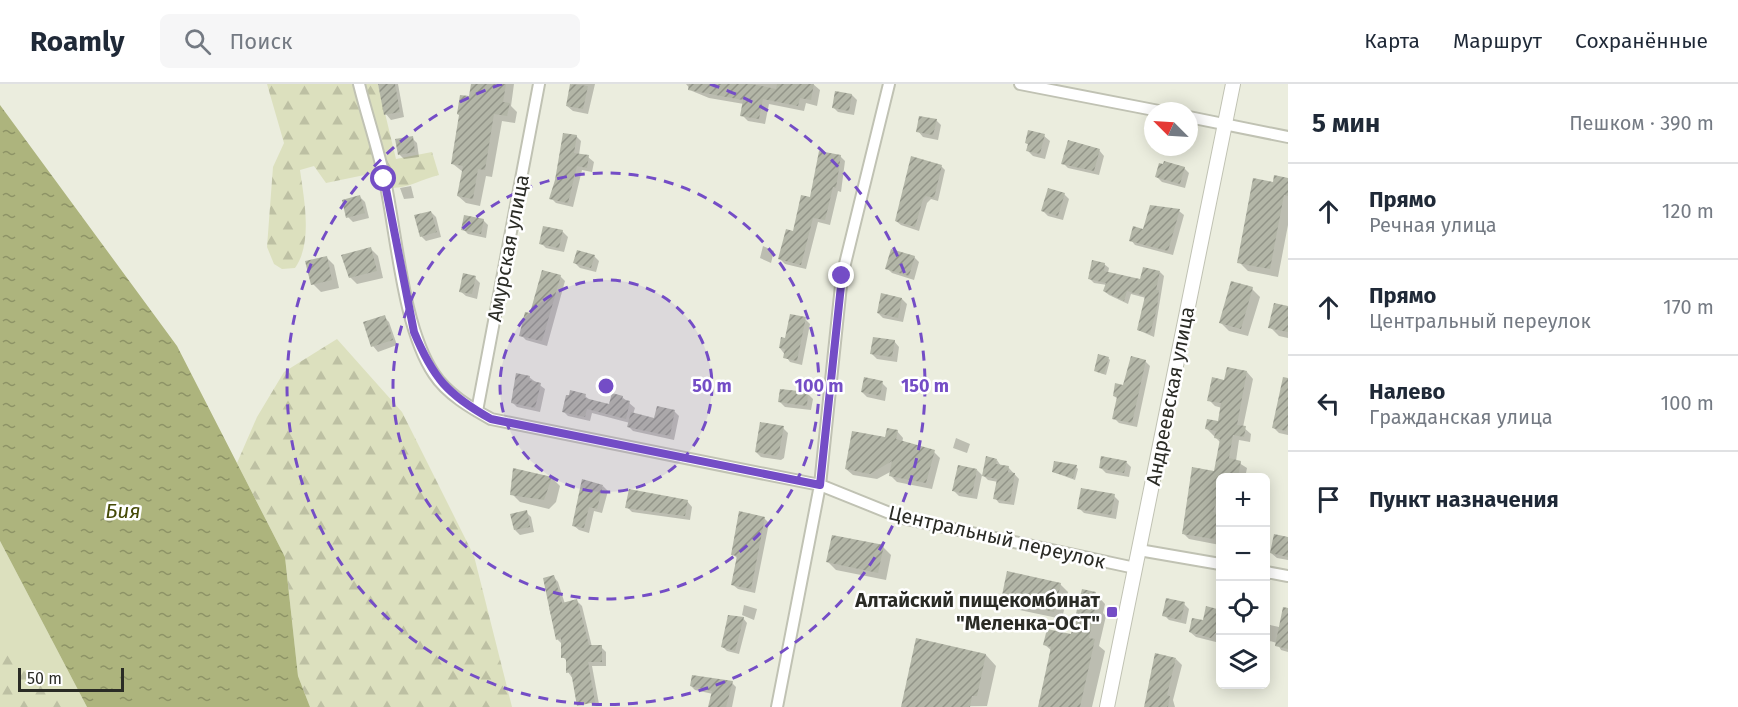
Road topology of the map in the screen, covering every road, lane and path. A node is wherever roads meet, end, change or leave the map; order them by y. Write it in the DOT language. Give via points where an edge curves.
graph roads {
  1 [pos="358,84"];
  2 [pos="540,84"];
  3 [pos="889,84"];
  4 [pos="1020,84"];
  5 [pos="1233,84"];
  6 [pos="1144,108"];
  7 [pos="1198,119"];
  8 [pos="1225,124"];
  9 [pos="1288,137"];
  10 [pos="477,411"];
  11 [pos="820,485"];
  12 [pos="1139,549"];
  13 [pos="1216,563"];
  14 [pos="1135,568"];
  15 [pos="1270,573"];
  16 [pos="1288,576"];
  17 [pos="777,707"];
  18 [pos="1107,707"];
  1 -- 10 [label="street, Центральный переулок" via="384,179 414,332 434,374 446,389"];
  2 -- 10 [label="street, Амурская улица"];
  3 -- 11 [label="street" via="842,276"];
  4 -- 6 [label="street"];
  5 -- 8 [label="street, Андреевская улица"];
  7 -- 8 [label="street"];
  8 -- 9 [label="street"];
  8 -- 12 [label="street, Андреевская улица"];
  10 -- 11 [label="street, Центральный переулок" via="491,419"];
  11 -- 14 [label="street, Центральный переулок" via="902,519"];
  11 -- 17 [label="street"];
  12 -- 13 [label="street"];
  12 -- 14 [label="street, Андреевская улица"];
  14 -- 18 [label="street, Андреевская улица"];
  15 -- 16 [label="street"];
}
